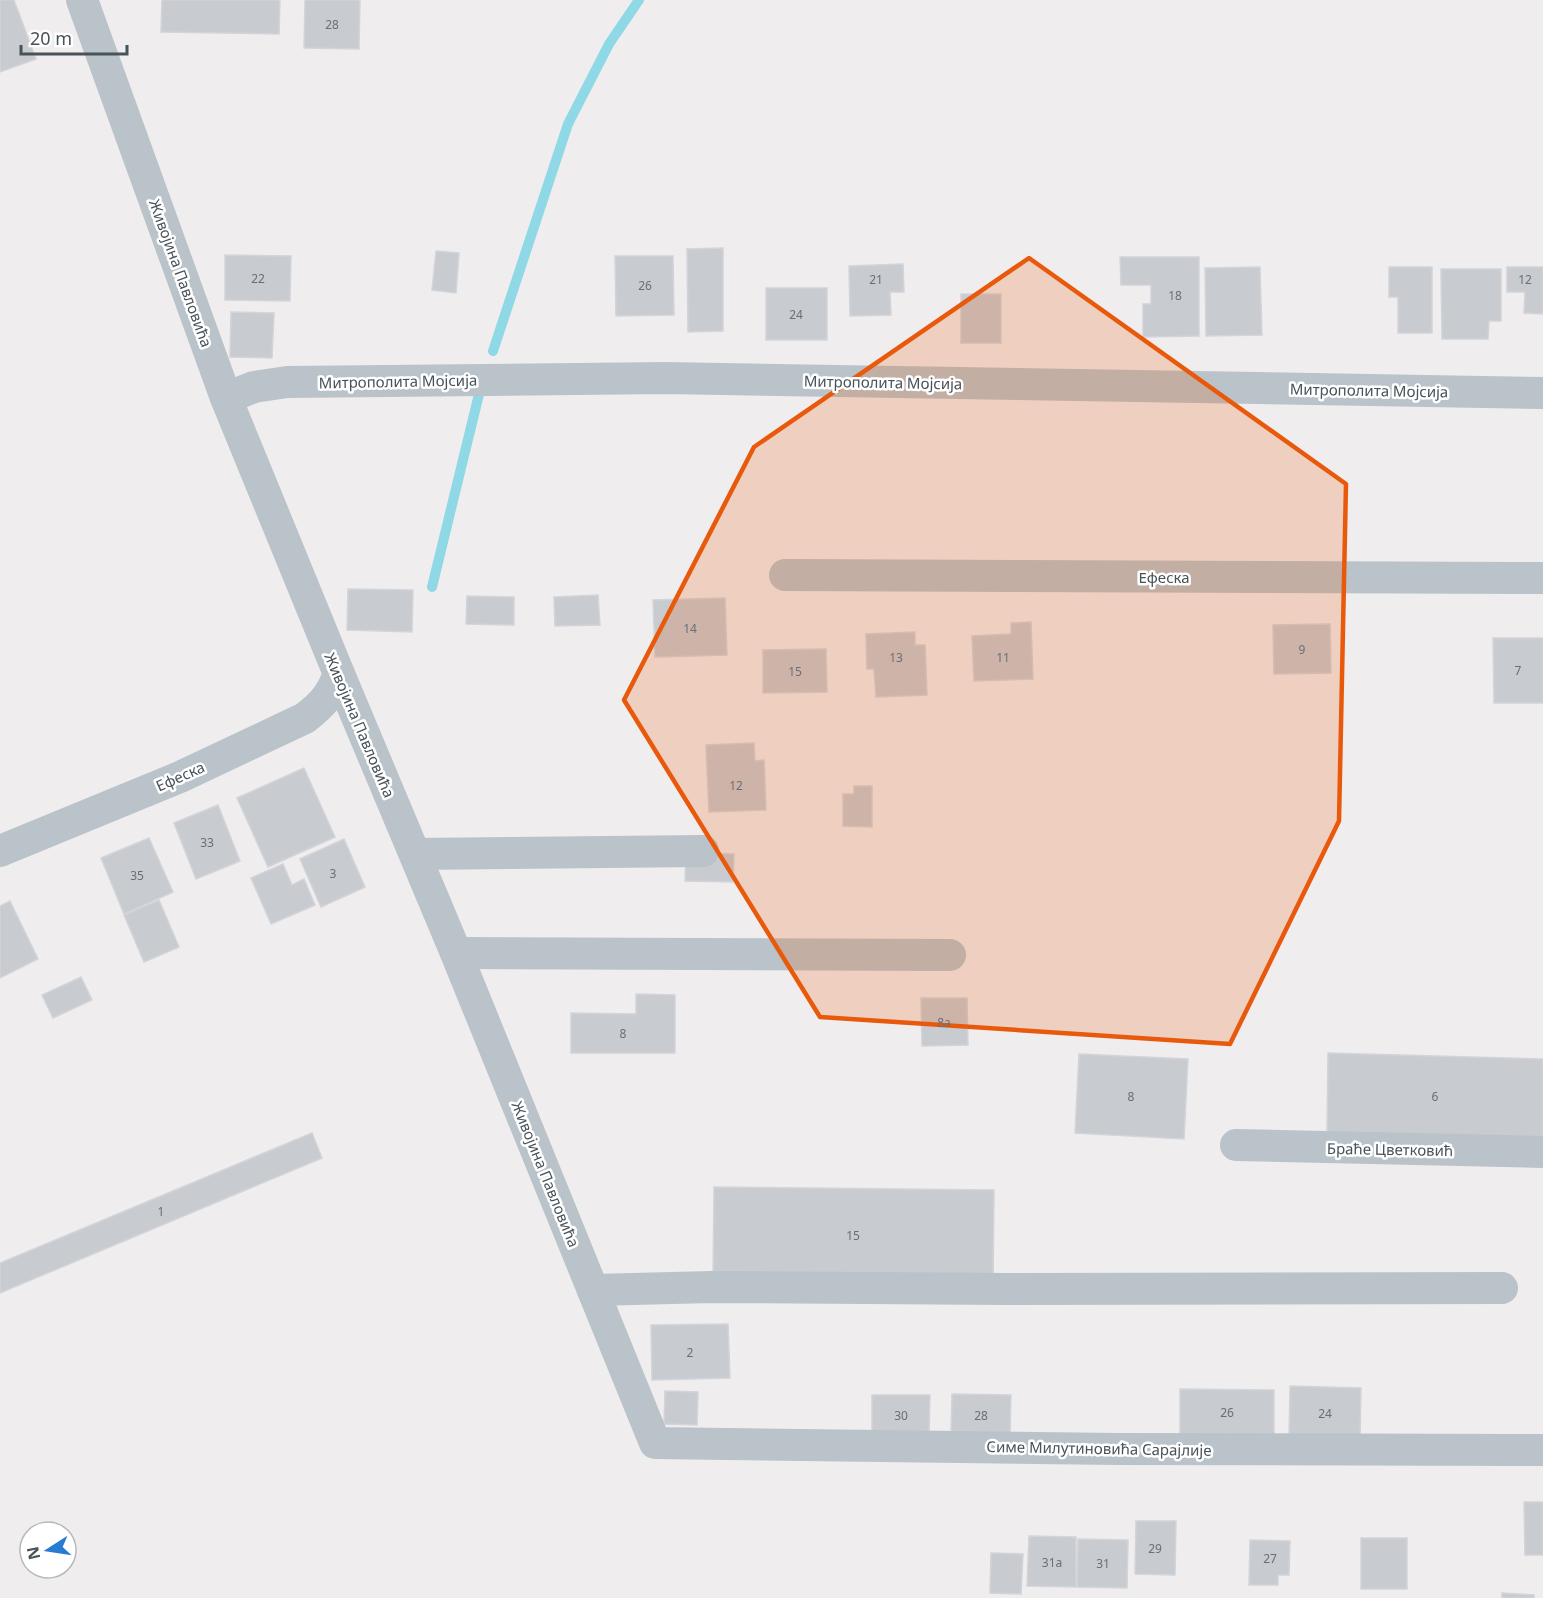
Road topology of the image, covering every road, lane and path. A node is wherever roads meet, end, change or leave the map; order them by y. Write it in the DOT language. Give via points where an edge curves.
graph roads {
  1 [pos="82,0"];
  2 [pos="1543,393"];
  3 [pos="226,398"];
  4 [pos="785,575"];
  5 [pos="1543,578"];
  6 [pos="339,674"];
  7 [pos="0,851"];
  8 [pos="703,851"];
  9 [pos="415,854"];
  10 [pos="456,953"];
  11 [pos="950,955"];
  12 [pos="1236,1145"];
  13 [pos="1543,1152"];
  14 [pos="1502,1288"];
  15 [pos="593,1290"];
  16 [pos="656,1443"];
  17 [pos="1543,1450"];
  1 -- 3 [label="street, Живојина Павловића"];
  2 -- 3 [label="street, Митрополита Мојсија" via="654,378 287,382 254,387"];
  3 -- 6 [label="street, Живојина Павловића"];
  4 -- 5 [label="street, Ефеска"];
  6 -- 7 [label="street, Ефеска" via="332,692 305,718 180,777"];
  6 -- 9 [label="street, Живојина Павловића"];
  8 -- 9 [label="street"];
  9 -- 10 [label="street, Живојина Павловића"];
  10 -- 11 [label="street"];
  10 -- 15 [label="street, Живојина Павловића"];
  12 -- 13 [label="street, Браће Цветковић"];
  14 -- 15 [label="street"];
  15 -- 16 [label="street, Живојина Павловића"];
  16 -- 17 [label="street, Симе Милутиновића Сарајлије"];
}
